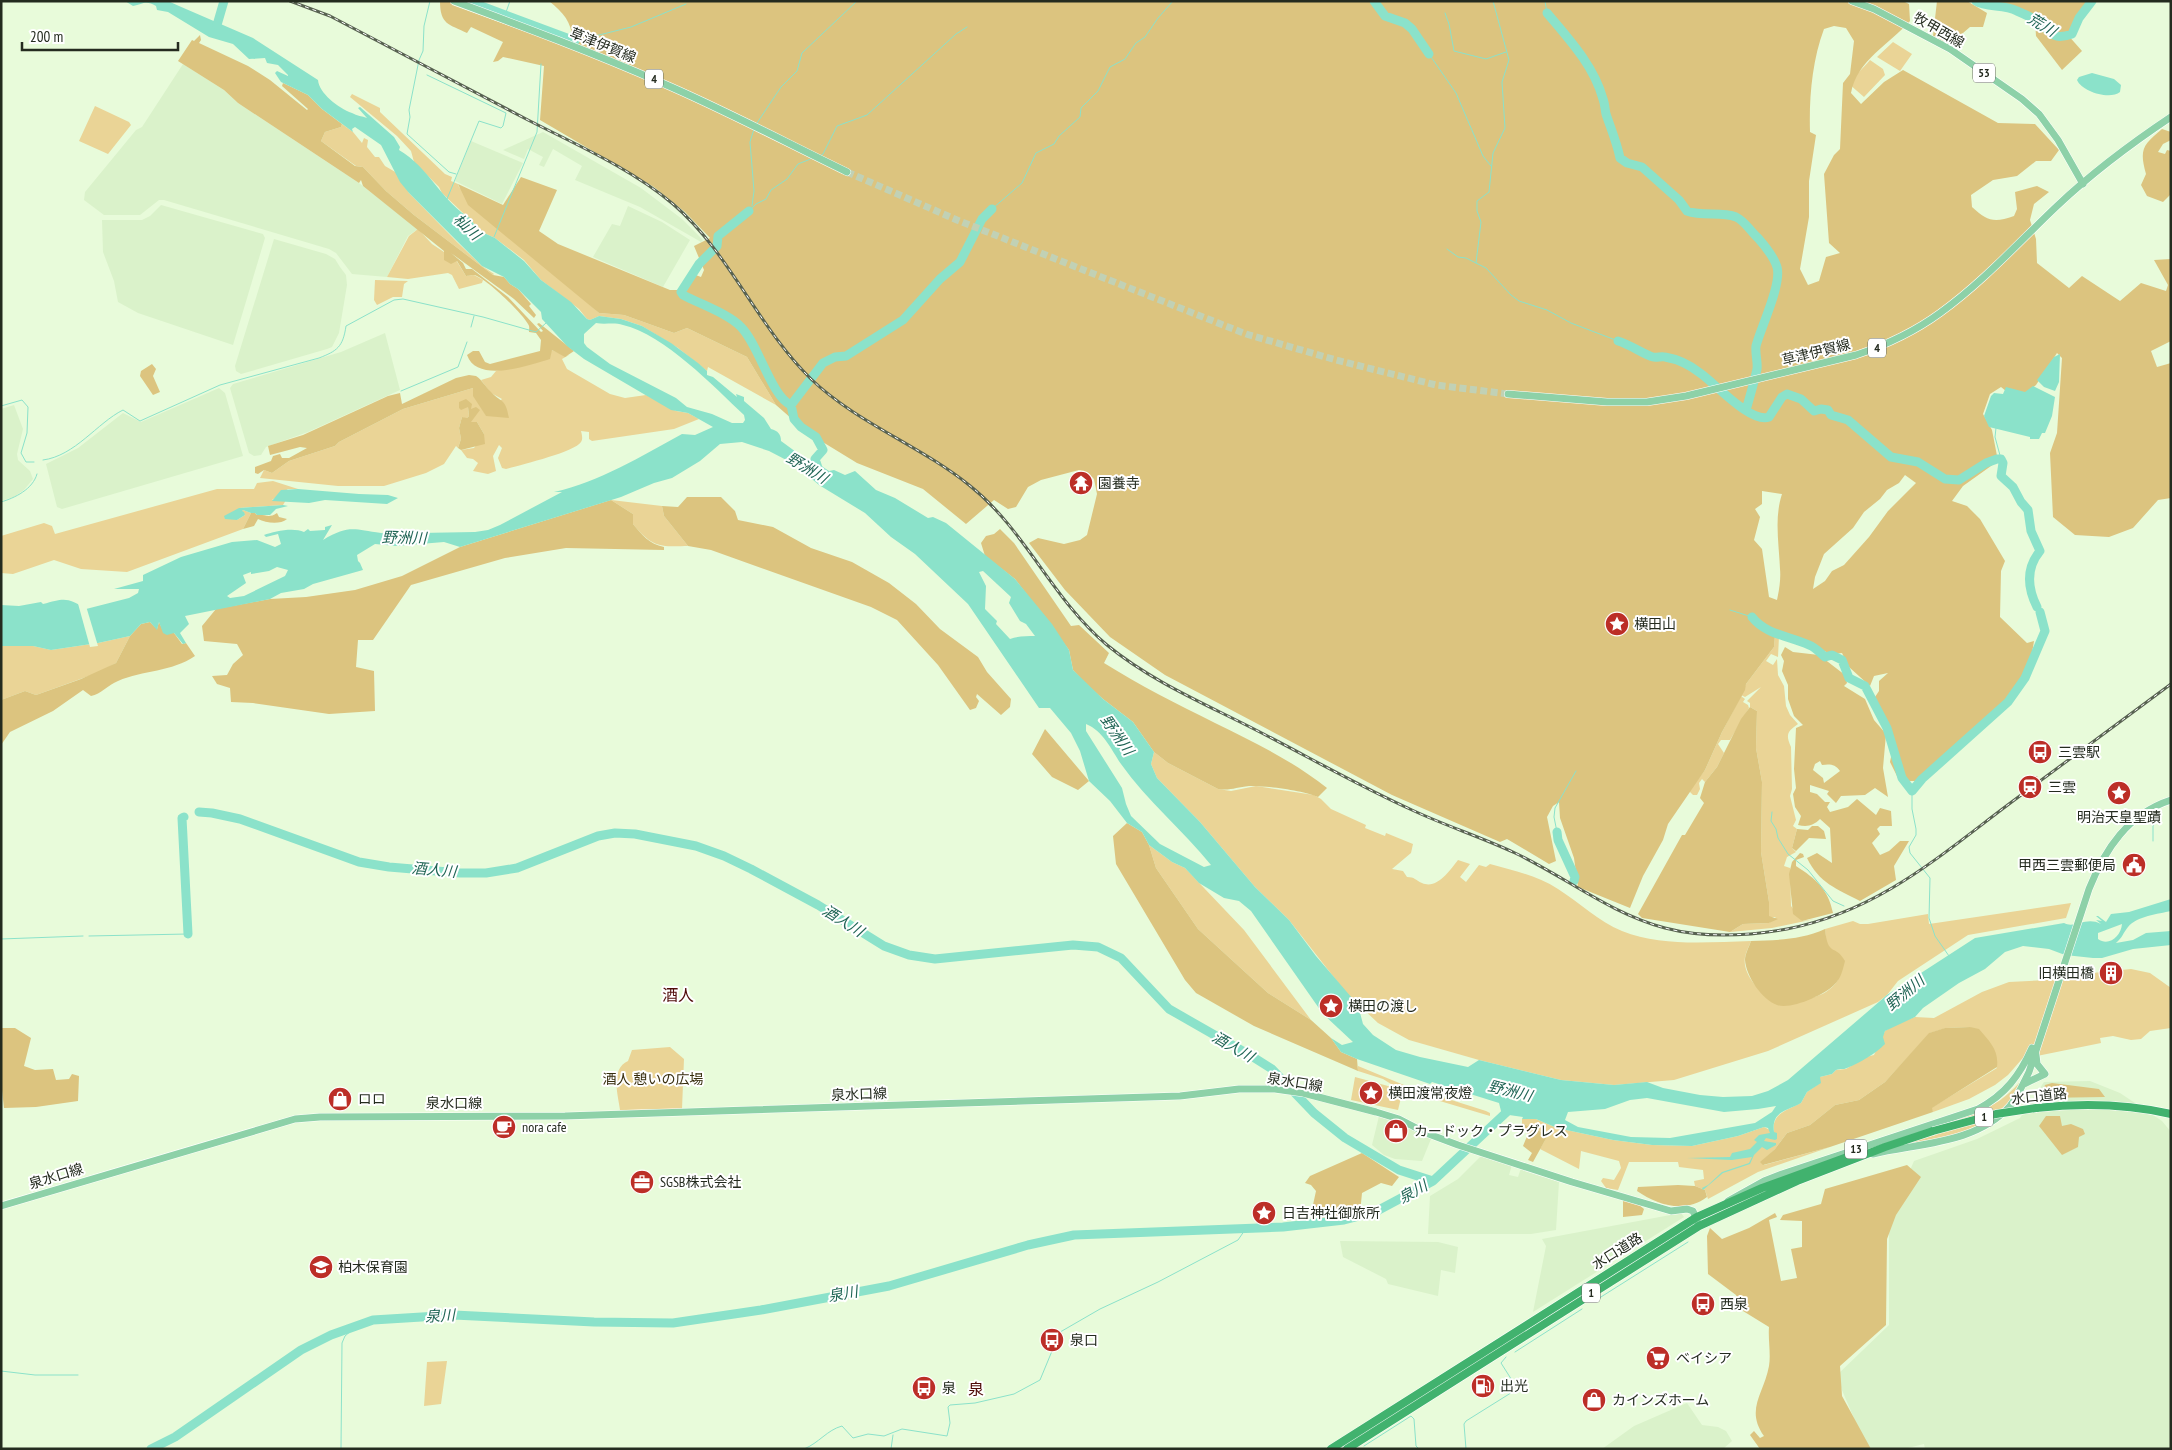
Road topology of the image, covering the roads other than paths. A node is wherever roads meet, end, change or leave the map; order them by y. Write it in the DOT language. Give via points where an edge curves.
graph roads {
  1 [pos="454,1"];
  2 [pos="1852,1"];
  3 [pos="2171,118"];
  4 [pos="847,172"];
  5 [pos="2083,184"];
  6 [pos="1508,394"];
  7 [pos="2171,800"];
  8 [pos="2041,1032"];
  9 [pos="2032,1060"];
  10 [pos="2029,1072"];
  11 [pos="2012,1084"];
  12 [pos="2022,1086"];
  13 [pos="2171,1114"];
  14 [pos="1885,1146"];
  15 [pos="1846,1162"];
  16 [pos="1723,1204"];
  17 [pos="1,1206"];
  18 [pos="1697,1217"];
  19 [pos="1699,1226"];
  20 [pos="1331,1449"];
  21 [pos="1347,1449"];
  1 -- 4 [label="main road, 草津伊賀線 / 4" via="663,83"];
  2 -- 5 [label="main road, 牧甲西線 / 53" via="1950,49 2022,99 2039,114 2058,140"];
  3 -- 5 [label="main road, 草津伊賀線 / 4"];
  5 -- 6 [label="main road, 草津伊賀線 / 4" via="1941,313 1876,348 1686,396 1647,402"];
  7 -- 8 [label="main road, 13" via="2150,810 2123,830 2104,857 2089,889"];
  8 -- 9 [label="main road, 13"];
  8 -- 9 [label="main road, 13"];
  9 -- 10 [label="main road, 13"];
  9 -- 11 [label="main road, 13"];
  9 -- 12 [label="main road" via="2045,1074"];
  10 -- 11 [label="main road, 13"];
  10 -- 12 [label="main road, 13"];
  11 -- 16 [label="main road, 13" via="1978,1109 1782,1174"];
  12 -- 15 [label="main road, 13" via="2010,1106 1974,1131 1956,1138"];
  13 -- 14 [label="highway, 水口道路 / 1, bridge" via="2104,1105 2051,1106 1996,1114"];
  14 -- 15 [label="highway, 水口道路 / 1"];
  14 -- 16 [label="highway, 水口道路 / 1" via="1812,1169"];
  15 -- 19 [label="highway, 水口道路 / 1"];
  16 -- 18 [label="highway, 水口道路 / 1"];
  17 -- 18 [label="main road, 泉水口線" via="295,1119 610,1115 1180,1096 1238,1089 1303,1093 1392,1117 1460,1146 1671,1211 1687,1209"];
  18 -- 19 [label="main road"];
  18 -- 20 [label="highway, 水口道路 / 1"];
  19 -- 21 [label="highway, 水口道路 / 1"];
}
